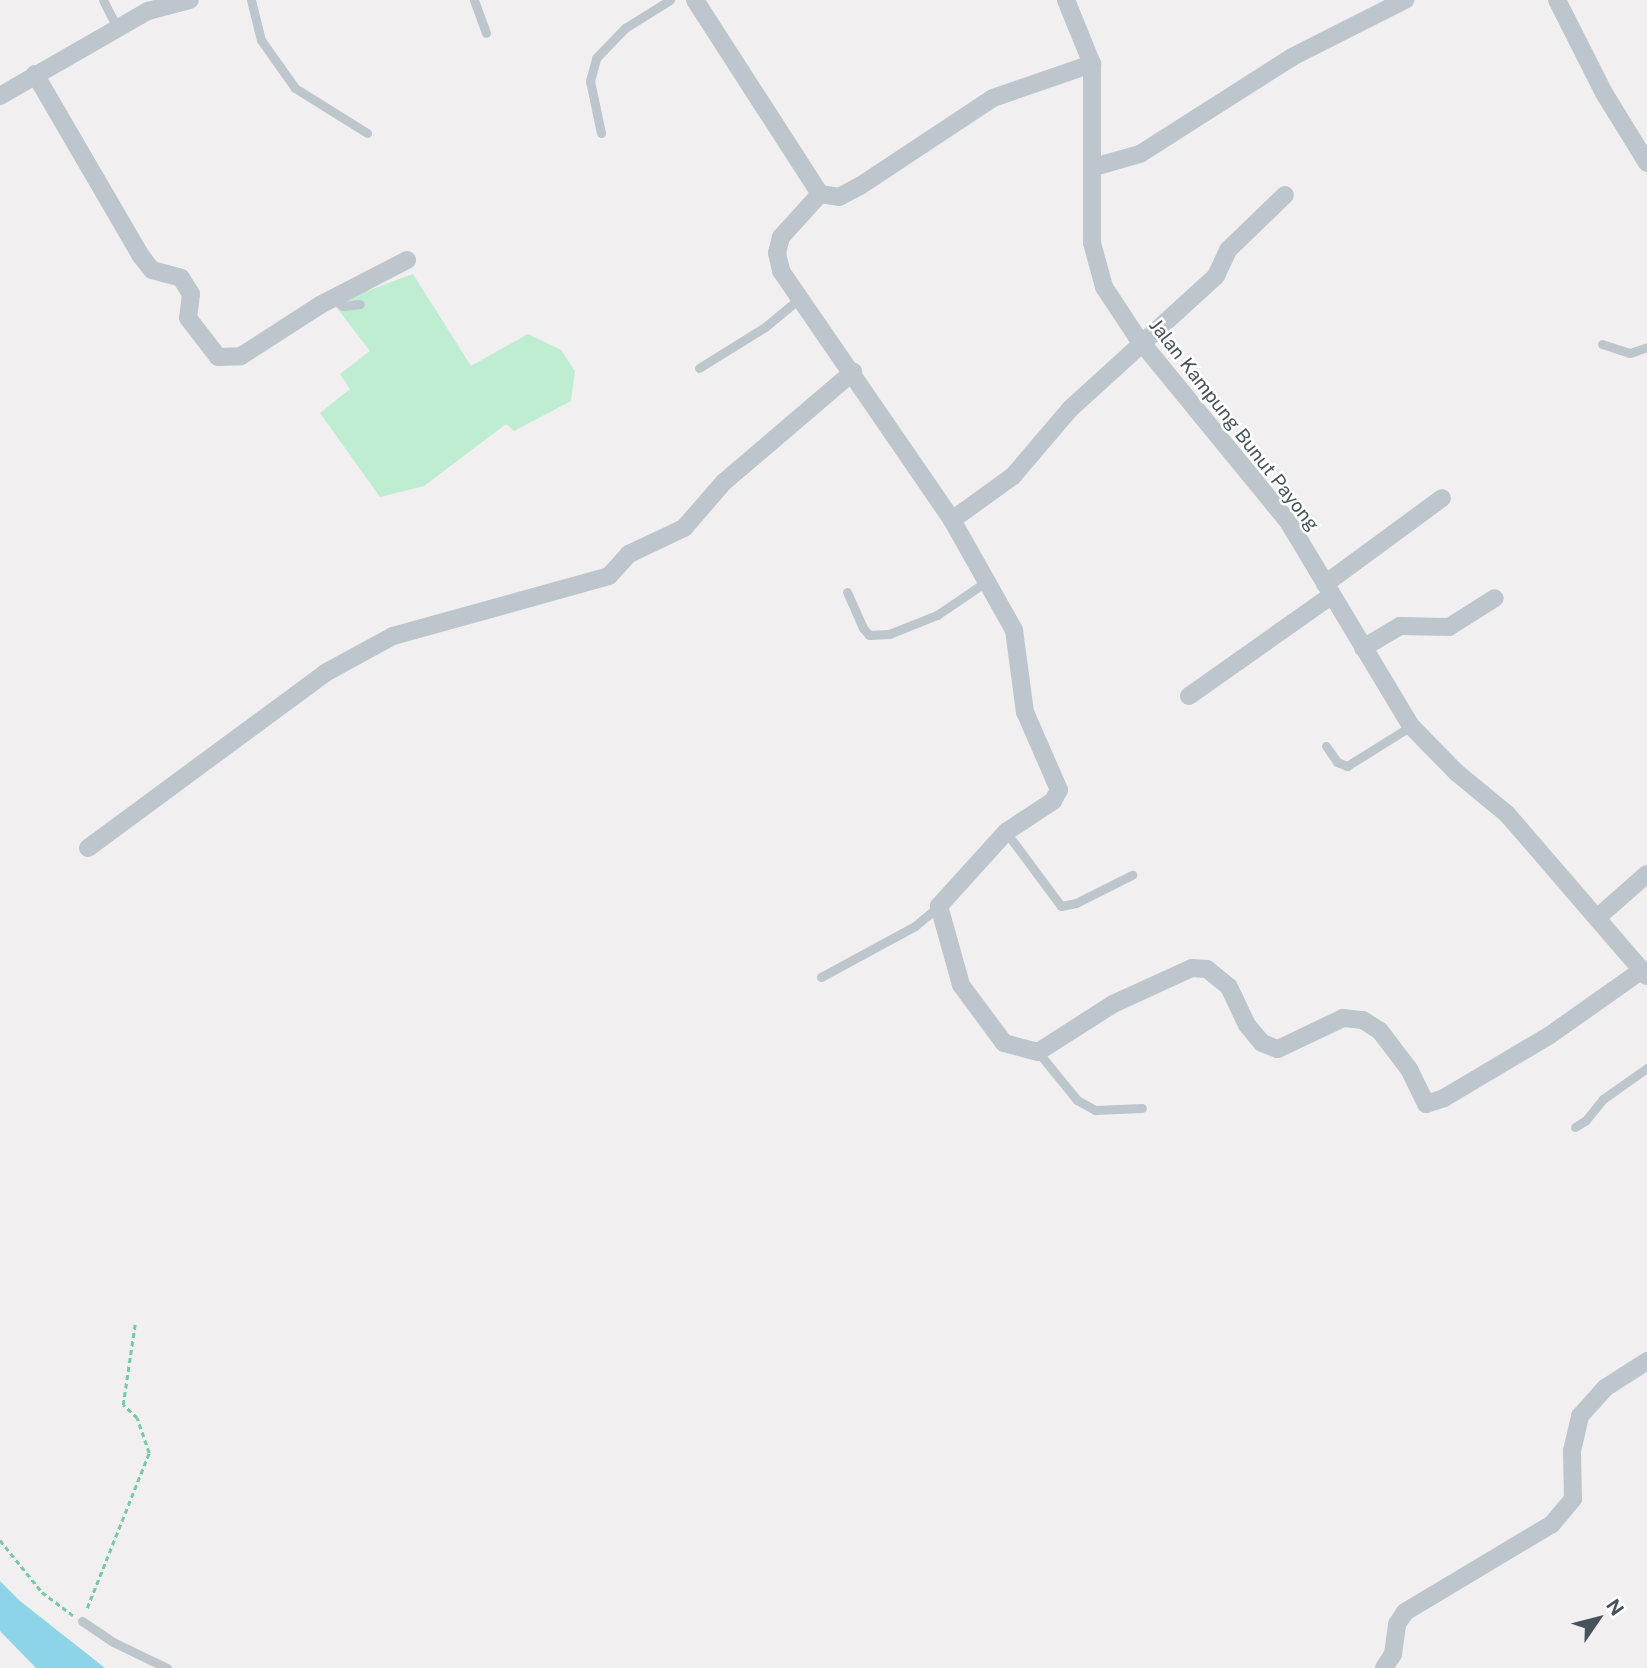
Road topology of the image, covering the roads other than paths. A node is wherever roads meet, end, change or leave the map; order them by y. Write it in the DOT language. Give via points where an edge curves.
graph roads {
  1 [pos="103,0"];
  2 [pos="190,0"];
  3 [pos="251,0"];
  4 [pos="474,0"];
  5 [pos="670,0"];
  6 [pos="695,0"];
  7 [pos="1066,0"];
  8 [pos="1405,0"];
  9 [pos="1557,0"];
  10 [pos="117,28"];
  11 [pos="486,33"];
  12 [pos="1092,64"];
  13 [pos="35,74"];
  14 [pos="0,96"];
  15 [pos="367,133"];
  16 [pos="601,133"];
  17 [pos="1647,163"];
  18 [pos="1094,167"];
  19 [pos="820,194"];
  20 [pos="1285,195"];
  21 [pos="407,260"];
  22 [pos="800,298"];
  23 [pos="332,299"];
  24 [pos="360,304"];
  25 [pos="1142,342"];
  26 [pos="1602,344"];
  27 [pos="1647,346"];
  28 [pos="699,368"];
  29 [pos="853,372"];
  30 [pos="1442,498"];
  31 [pos="952,520"];
  32 [pos="984,583"];
  33 [pos="1328,589"];
  34 [pos="847,592"];
  35 [pos="1495,598"];
  36 [pos="1363,648"];
  37 [pos="1189,696"];
  38 [pos="1411,726"];
  39 [pos="1326,746"];
  40 [pos="1006,832"];
  41 [pos="88,848"];
  42 [pos="1132,874"];
  43 [pos="1647,874"];
  44 [pos="939,906"];
  45 [pos="1598,917"];
  46 [pos="1644,973"];
  47 [pos="821,977"];
  48 [pos="1038,1052"];
  49 [pos="1647,1068"];
  50 [pos="1142,1108"];
  51 [pos="1575,1126"];
  52 [pos="1647,1361"];
  53 [pos="82,1621"];
  54 [pos="167,1668"];
  55 [pos="1384,1668"];
  1 -- 10 [label="lane"];
  2 -- 10 [label="street" via="148,12"];
  3 -- 15 [label="lane" via="261,40 295,88"];
  4 -- 11 [label="lane"];
  5 -- 16 [label="lane" via="625,27 596,58 591,93"];
  6 -- 19 [label="street"];
  7 -- 12 [label="street, Jalan Kampung Bunut Payong"];
  8 -- 18 [label="street" via="1292,57 1140,154"];
  9 -- 17 [label="street"];
  10 -- 13 [label="street"];
  12 -- 18 [label="street, Jalan Kampung Bunut Payong"];
  12 -- 19 [label="street" via="993,98 860,186 839,197"];
  13 -- 14 [label="street"];
  13 -- 23 [label="street" via="141,256 152,270 181,278 191,294 188,318 218,357 241,356"];
  18 -- 25 [label="street, Jalan Kampung Bunut Payong" via="1096,264 1104,286"];
  19 -- 22 [label="street" via="781,237 781,271"];
  20 -- 25 [label="street" via="1228,250 1216,276"];
  21 -- 23 [label="street"];
  22 -- 28 [label="lane" via="765,327"];
  22 -- 29 [label="street"];
  23 -- 24 [label="lane" via="344,306"];
  25 -- 31 [label="street" via="1070,409 1013,475"];
  25 -- 33 [label="street, Jalan Kampung Bunut Payong" via="1289,523"];
  26 -- 27 [label="lane" via="1630,353"];
  29 -- 31 [label="street"];
  29 -- 41 [label="street" via="723,482 684,528 629,554 609,576 444,619 381,642 325,673"];
  30 -- 33 [label="street"];
  31 -- 32 [label="street"];
  32 -- 34 [label="lane" via="937,615 888,634 869,635"];
  32 -- 40 [label="street" via="1014,629 1025,712 1059,790 1053,801"];
  33 -- 36 [label="street, Jalan Kampung Bunut Payong"];
  33 -- 37 [label="street"];
  35 -- 36 [label="street" via="1449,627 1400,626"];
  36 -- 38 [label="street, Jalan Kampung Bunut Payong"];
  38 -- 39 [label="lane" via="1347,766 1337,762"];
  38 -- 45 [label="street, Jalan Kampung Bunut Payong" via="1507,814"];
  40 -- 42 [label="lane" via="1061,906"];
  40 -- 44 [label="street"];
  43 -- 45 [label="street"];
  44 -- 47 [label="lane" via="915,926"];
  44 -- 48 [label="street" via="968,996 1004,1043"];
  45 -- 46 [label="street, Jalan Kampung Bunut Payong"];
  46 -- 48 [label="street" via="1550,1035 1444,1098 1426,1104 1409,1069 1380,1031 1363,1020 1343,1018 1294,1046 1278,1049 1262,1043 1247,1025 1229,987 1207,969 1192,968 1113,1004"];
  48 -- 50 [label="lane" via="1077,1100 1096,1110"];
  49 -- 51 [label="lane"];
  52 -- 55 [label="street" via="1605,1388 1580,1416 1572,1451 1573,1499 1552,1524 1405,1612"];
  53 -- 54 [label="lane"];
}
